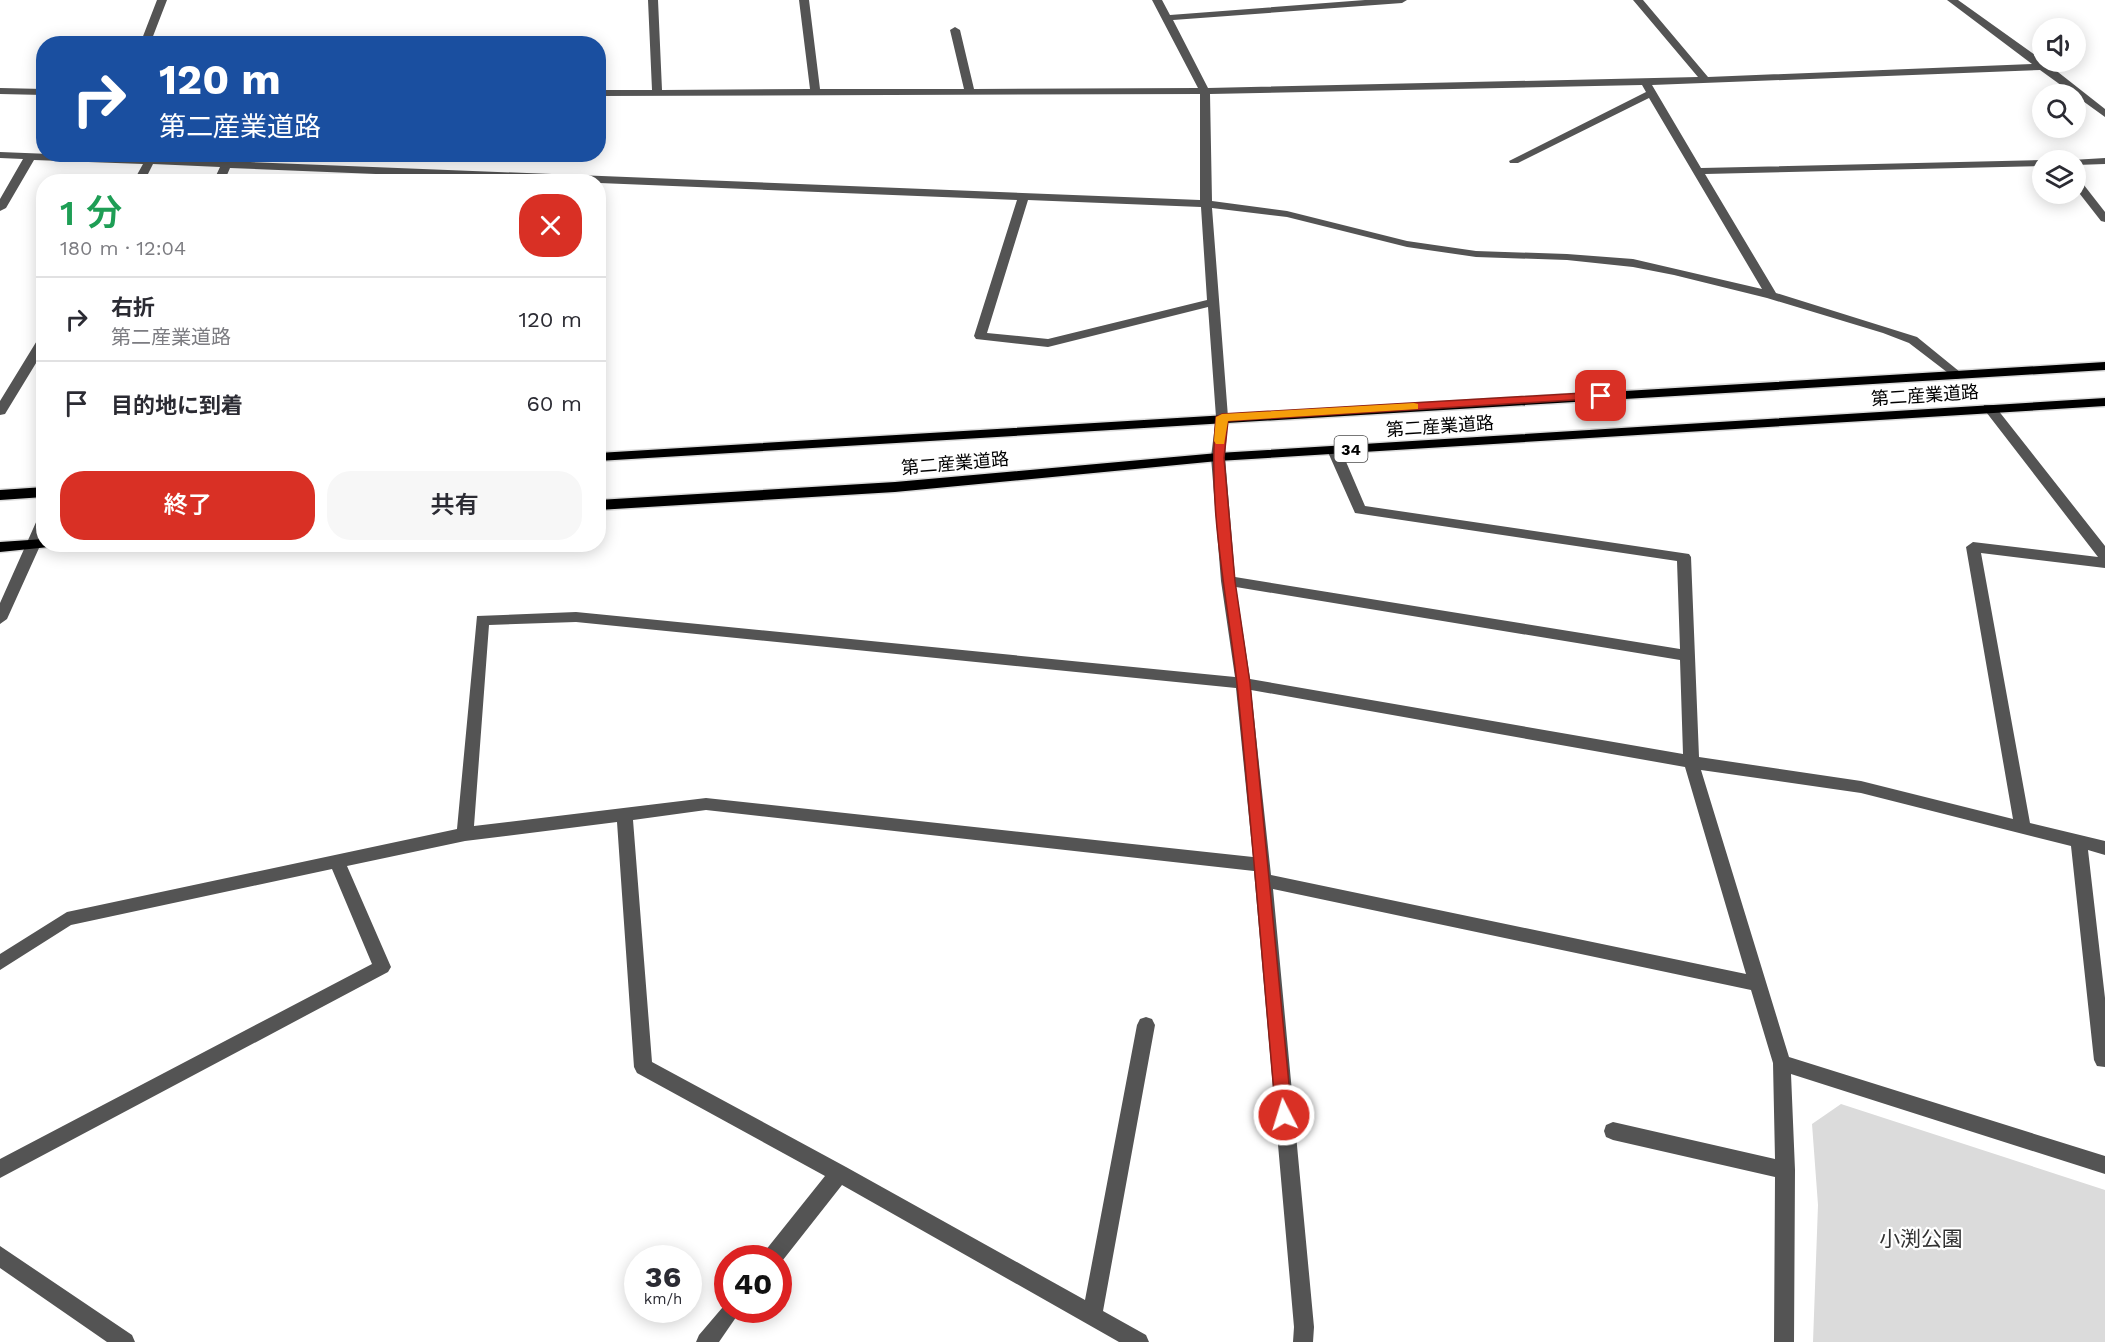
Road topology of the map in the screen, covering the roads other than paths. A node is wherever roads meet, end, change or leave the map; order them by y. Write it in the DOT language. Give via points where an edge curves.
graph roads {
  1 [pos="162,0"];
  2 [pos="653,0"];
  3 [pos="804,0"];
  4 [pos="1157,0"];
  5 [pos="1402,0"];
  6 [pos="1638,0"];
  7 [pos="1952,0"];
  8 [pos="1167,18"];
  9 [pos="955,30"];
  10 [pos="148,36"];
  11 [pos="2032,58"];
  12 [pos="2032,67"];
  13 [pos="2051,72"];
  14 [pos="1704,78"];
  15 [pos="1645,82"];
  16 [pos="969,90"];
  17 [pos="0,91"];
  18 [pos="1205,91"];
  19 [pos="36,92"];
  20 [pos="657,92"];
  21 [pos="815,92"];
  22 [pos="606,93"];
  23 [pos="1652,93"];
  24 [pos="2105,114"];
  25 [pos="0,155"];
  26 [pos="30,158"];
  27 [pos="36,158"];
  28 [pos="1514,161"];
  29 [pos="2105,161"];
  30 [pos="188,162"];
  31 [pos="2086,162"];
  32 [pos="227,163"];
  33 [pos="2032,163"];
  34 [pos="312,168"];
  35 [pos="1700,171"];
  36 [pos="222,174"];
  37 [pos="309,174"];
  38 [pos="394,174"];
  39 [pos="606,183"];
  40 [pos="2086,195"];
  41 [pos="1024,196"];
  42 [pos="1206,204"];
  43 [pos="0,208"];
  44 [pos="2105,219"];
  45 [pos="1770,295"];
  46 [pos="1213,302"];
  47 [pos="36,352"];
  48 [pos="2105,366"];
  49 [pos="1956,375"];
  50 [pos="2105,402"];
  51 [pos="1989,408"];
  52 [pos="0,411"];
  53 [pos="1222,417"];
  54 [pos="1334,450"];
  55 [pos="606,456"];
  56 [pos="1218,458"];
  57 [pos="36,493"];
  58 [pos="0,495"];
  59 [pos="606,505"];
  60 [pos="36,544"];
  61 [pos="0,547"];
  62 [pos="36,548"];
  63 [pos="2105,556"];
  64 [pos="2105,563"];
  65 [pos="1228,581"];
  66 [pos="0,619"];
  67 [pos="1689,656"];
  68 [pos="1244,683"];
  69 [pos="1691,762"];
  70 [pos="624,813"];
  71 [pos="2023,828"];
  72 [pos="465,834"];
  73 [pos="2079,843"];
  74 [pos="2105,848"];
  75 [pos="337,862"];
  76 [pos="1262,872"];
  77 [pos="0,963"];
  78 [pos="1757,984"];
  79 [pos="1146,1025"];
  80 [pos="2103,1060"];
  81 [pos="1782,1064"];
  82 [pos="1613,1131"];
  83 [pos="2105,1165"];
  84 [pos="0,1169"];
  85 [pos="1785,1170"];
  86 [pos="839,1173"];
  87 [pos="782,1245"];
  88 [pos="0,1256"];
  89 [pos="1092,1315"];
  90 [pos="721,1323"];
  91 [pos="125,1342"];
  92 [pos="706,1342"];
  93 [pos="1139,1342"];
  94 [pos="1303,1342"];
  95 [pos="1784,1342"];
  1 -- 10 [label="street"];
  2 -- 20 [label="street"];
  3 -- 21 [label="street"];
  4 -- 8 [label="street"];
  5 -- 8 [label="street"];
  6 -- 14 [label="street"];
  7 -- 11 [label="street"];
  8 -- 18 [label="street"];
  9 -- 16 [label="street"];
  12 -- 14 [label="street"];
  13 -- 24 [label="street"];
  14 -- 15 [label="street"];
  15 -- 18 [label="street"];
  15 -- 23 [label="street"];
  16 -- 18 [label="street"];
  16 -- 21 [label="street"];
  17 -- 19 [label="street"];
  18 -- 42 [label="street"];
  20 -- 21 [label="street"];
  20 -- 22 [label="street"];
  23 -- 28 [label="street"];
  23 -- 35 [label="street"];
  25 -- 26 [label="street"];
  26 -- 27 [label="street"];
  26 -- 43 [label="street"];
  29 -- 31 [label="street"];
  30 -- 32 [label="street"];
  32 -- 34 [label="street"];
  32 -- 36 [label="street"];
  33 -- 35 [label="street"];
  34 -- 37 [label="street"];
  34 -- 38 [label="street"];
  35 -- 45 [label="street"];
  39 -- 41 [label="street"];
  40 -- 44 [label="street"];
  41 -- 42 [label="street"];
  41 -- 46 [label="street" via="980,336 1048,343"];
  42 -- 45 [label="street" via="1287,214 1407,244 1476,254 1632,263"];
  42 -- 46 [label="street"];
  45 -- 49 [label="street" via="1913,340"];
  46 -- 53 [label="street"];
  47 -- 52 [label="street"];
  48 -- 49 [label="main road, 第二産業道路 / 34"];
  49 -- 53 [label="main road, 第二産業道路 / 34"];
  50 -- 51 [label="main road, 第二産業道路 / 34"];
  51 -- 54 [label="main road, 第二産業道路 / 34"];
  51 -- 63 [label="street"];
  53 -- 55 [label="main road, 第二産業道路 / 34"];
  53 -- 56 [label="street"];
  54 -- 56 [label="main road, 第二産業道路 / 34"];
  54 -- 67 [label="street" via="1360,510 1684,557"];
  56 -- 59 [label="main road, 第二産業道路 / 34" via="895,487"];
  56 -- 65 [label="street"];
  57 -- 58 [label="main road"];
  60 -- 61 [label="main road"];
  62 -- 66 [label="street"];
  64 -- 71 [label="street" via="1974,547"];
  65 -- 67 [label="street"];
  65 -- 68 [label="street"];
  67 -- 69 [label="street"];
  68 -- 69 [label="street"];
  68 -- 72 [label="street" via="576,617 482,620"];
  68 -- 76 [label="street"];
  69 -- 71 [label="street" via="1861,788"];
  69 -- 78 [label="street"];
  70 -- 72 [label="street"];
  70 -- 76 [label="street" via="706,804"];
  70 -- 86 [label="street" via="643,1067"];
  71 -- 73 [label="street"];
  72 -- 75 [label="street"];
  73 -- 74 [label="street"];
  73 -- 80 [label="street"];
  75 -- 77 [label="street" via="67,919"];
  75 -- 84 [label="street" via="382,967"];
  76 -- 78 [label="street"];
  76 -- 94 [label="street"];
  78 -- 81 [label="street"];
  79 -- 89 [label="street"];
  81 -- 83 [label="street"];
  81 -- 85 [label="street"];
  82 -- 85 [label="street"];
  85 -- 95 [label="street"];
  86 -- 87 [label="street"];
  86 -- 89 [label="street"];
  88 -- 91 [label="street"];
  89 -- 93 [label="street"];
  90 -- 92 [label="street"];
}
